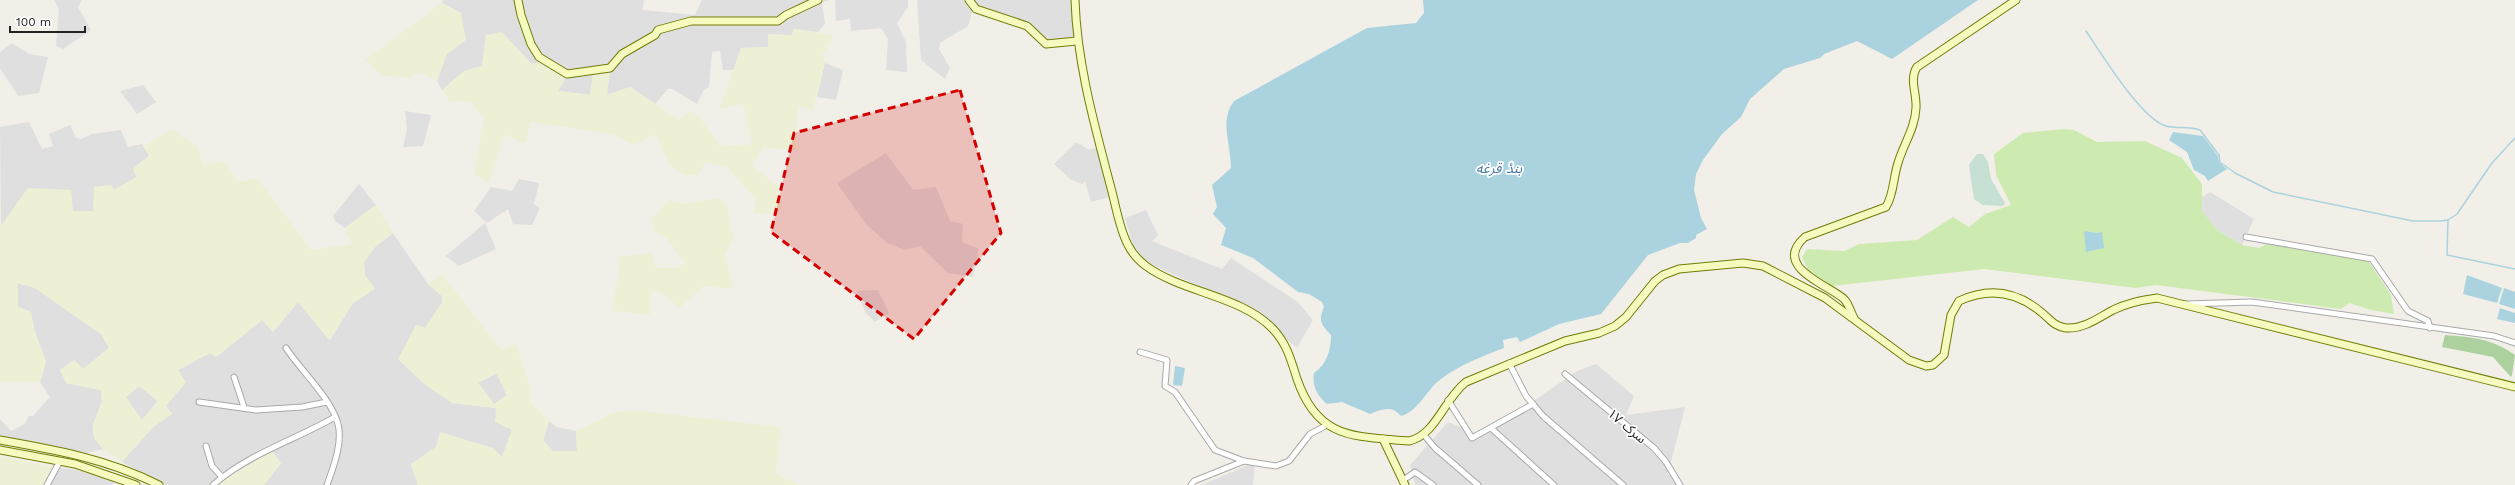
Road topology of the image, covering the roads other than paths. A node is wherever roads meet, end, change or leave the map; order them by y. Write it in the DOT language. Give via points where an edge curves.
graph roads {
  1 [pos="518,0"];
  2 [pos="818,0"];
  3 [pos="968,0"];
  4 [pos="1075,0"];
  5 [pos="2016,0"];
  6 [pos="1077,41"];
  7 [pos="2246,237"];
  8 [pos="2184,304"];
  9 [pos="1855,320"];
  10 [pos="2430,328"];
  11 [pos="2515,343"];
  12 [pos="286,348"];
  13 [pos="1140,352"];
  14 [pos="1509,363"];
  15 [pos="1565,374"];
  16 [pos="234,377"];
  17 [pos="2515,387"];
  18 [pos="1448,400"];
  19 [pos="199,402"];
  20 [pos="327,402"];
  21 [pos="1533,404"];
  22 [pos="244,407"];
  23 [pos="335,417"];
  24 [pos="1327,425"];
  25 [pos="1491,428"];
  26 [pos="1424,435"];
  27 [pos="1383,439"];
  28 [pos="0,440"];
  29 [pos="206,446"];
  30 [pos="0,450"];
  31 [pos="77,454"];
  32 [pos="1244,460"];
  33 [pos="60,461"];
  34 [pos="75,464"];
  35 [pos="222,477"];
  36 [pos="1404,483"];
  37 [pos="47,485"];
  38 [pos="136,485"];
  39 [pos="159,485"];
  40 [pos="213,485"];
  41 [pos="327,485"];
  42 [pos="1192,485"];
  43 [pos="1433,485"];
  44 [pos="1478,485"];
  45 [pos="1554,485"];
  46 [pos="1623,485"];
  47 [pos="1680,485"];
  1 -- 2 [label="main road" via="531,44 539,57 567,74 610,68 622,54 655,35 658,30 678,23 778,21"];
  3 -- 6 [label="main road" via="976,9 1027,26 1046,44"];
  4 -- 6 [label="main road"];
  5 -- 9 [label="main road" via="1917,67 1913,73 1916,108 1914,122 1898,162 1887,205 1874,213 1858,216 1805,237 1797,244 1795,255 1799,267 1807,277 1844,299"];
  6 -- 24 [label="main road" via="1105,163 1124,234 1132,252 1155,271 1262,319 1272,328 1290,355 1306,399"];
  7 -- 10 [label="street" via="2372,259 2408,311 2428,321"];
  8 -- 9 [label="main road" via="2158,298 2142,300 2113,310 2088,324 2065,328 2053,324 2032,305 2011,294 1996,293 1967,298 1954,307 1944,355 1933,365 1926,366 1909,360"];
  8 -- 10 [label="street" via="2210,301 2252,302"];
  8 -- 17 [label="main road"];
  9 -- 14 [label="main road" via="1825,298 1763,266 1743,263 1680,270 1663,275 1655,281 1626,317 1614,326"];
  10 -- 11 [label="street" via="2494,336"];
  12 -- 20 [label="street"];
  13 -- 32 [label="street" via="1167,360 1165,386 1175,392 1215,450"];
  14 -- 18 [label="main road" via="1466,382"];
  14 -- 21 [label="street"];
  15 -- 47 [label="street, سرک ۱۷" via="1654,448"];
  16 -- 22 [label="street"];
  18 -- 25 [label="street" via="1472,438"];
  18 -- 26 [label="main road"];
  19 -- 22 [label="street"];
  20 -- 22 [label="street" via="266,410"];
  20 -- 23 [label="street"];
  21 -- 25 [label="street"];
  21 -- 46 [label="street" via="1543,416"];
  23 -- 35 [label="street" via="258,455"];
  23 -- 41 [label="street" via="339,438"];
  24 -- 27 [label="main road" via="1343,433"];
  24 -- 32 [label="street" via="1310,434 1289,461 1276,466"];
  25 -- 45 [label="street"];
  26 -- 27 [label="main road" via="1408,441"];
  26 -- 44 [label="street"];
  27 -- 36 [label="main road"];
  28 -- 31 [label="main road"];
  29 -- 35 [label="street" via="212,466"];
  30 -- 33 [label="main road"];
  31 -- 34 [label="main road"];
  31 -- 39 [label="main road" via="116,466"];
  32 -- 42 [label="street" via="1194,481"];
  33 -- 34 [label="main road"];
  33 -- 37 [label="street"];
  34 -- 38 [label="main road"];
  35 -- 40 [label="street"];
  36 -- 43 [label="street" via="1415,472"];
}
